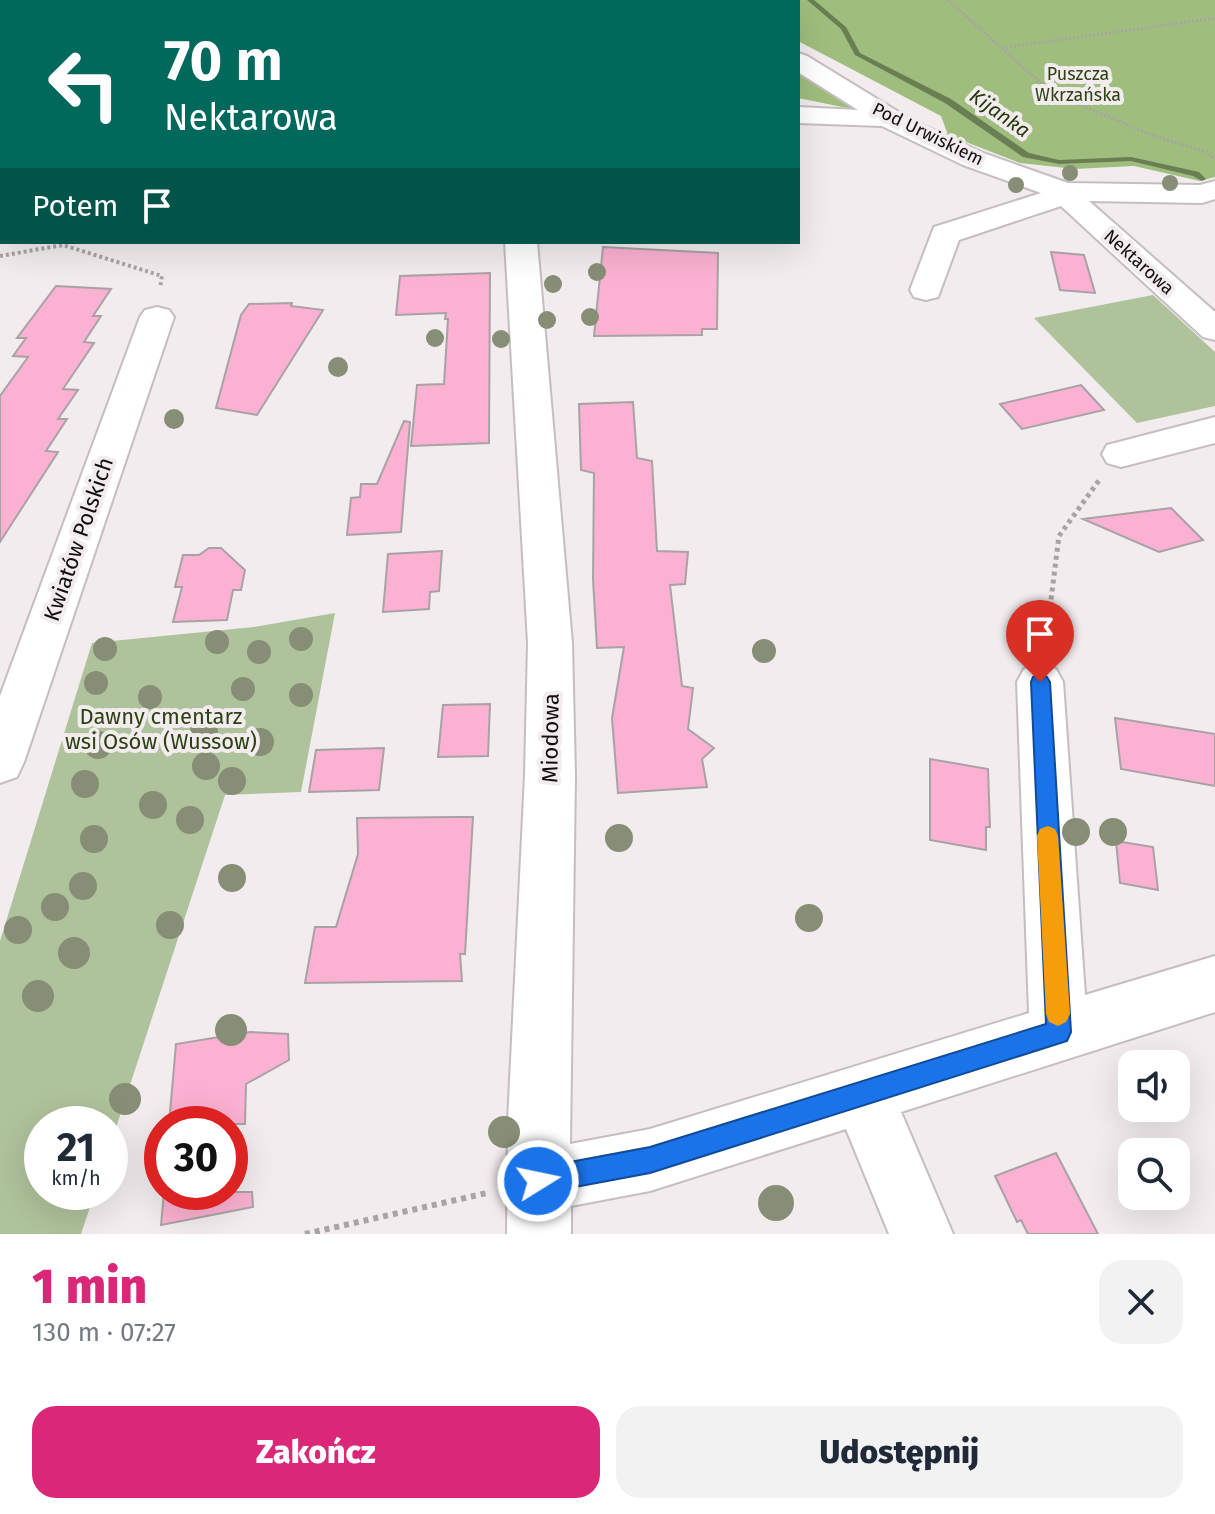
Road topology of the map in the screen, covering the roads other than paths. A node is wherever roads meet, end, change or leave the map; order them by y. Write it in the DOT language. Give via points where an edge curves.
graph roads {
  1 [pos="800,62"];
  2 [pos="800,115"];
  3 [pos="888,117"];
  4 [pos="1215,190"];
  5 [pos="1065,192"];
  6 [pos="521,244"];
  7 [pos="926,290"];
  8 [pos="157,317"];
  9 [pos="1215,330"];
  10 [pos="1215,430"];
  11 [pos="1121,454"];
  12 [pos="1040,682"];
  13 [pos="3,745"];
  14 [pos="1215,984"];
  15 [pos="1059,1032"];
  16 [pos="862,1093"];
  17 [pos="539,1208"];
  18 [pos="921,1234"];
  1 -- 3 [label="street, Pod Urwiskiem"];
  2 -- 3 [label="street"];
  3 -- 5 [label="street, Pod Urwiskiem" via="973,159"];
  4 -- 5 [label="street, Pod Urwiskiem"];
  5 -- 7 [label="street, Pod Urwiskiem" via="1044,204 945,234"];
  5 -- 9 [label="street, Nektarowa"];
  6 -- 17 [label="street, Miodowa" via="550,643"];
  8 -- 13 [label="street, Kwiatów Polskich"];
  10 -- 11 [label="street"];
  12 -- 15 [label="street"];
  14 -- 15 [label="street"];
  15 -- 16 [label="street"];
  16 -- 17 [label="street" via="650,1160"];
  16 -- 18 [label="street"];
}
